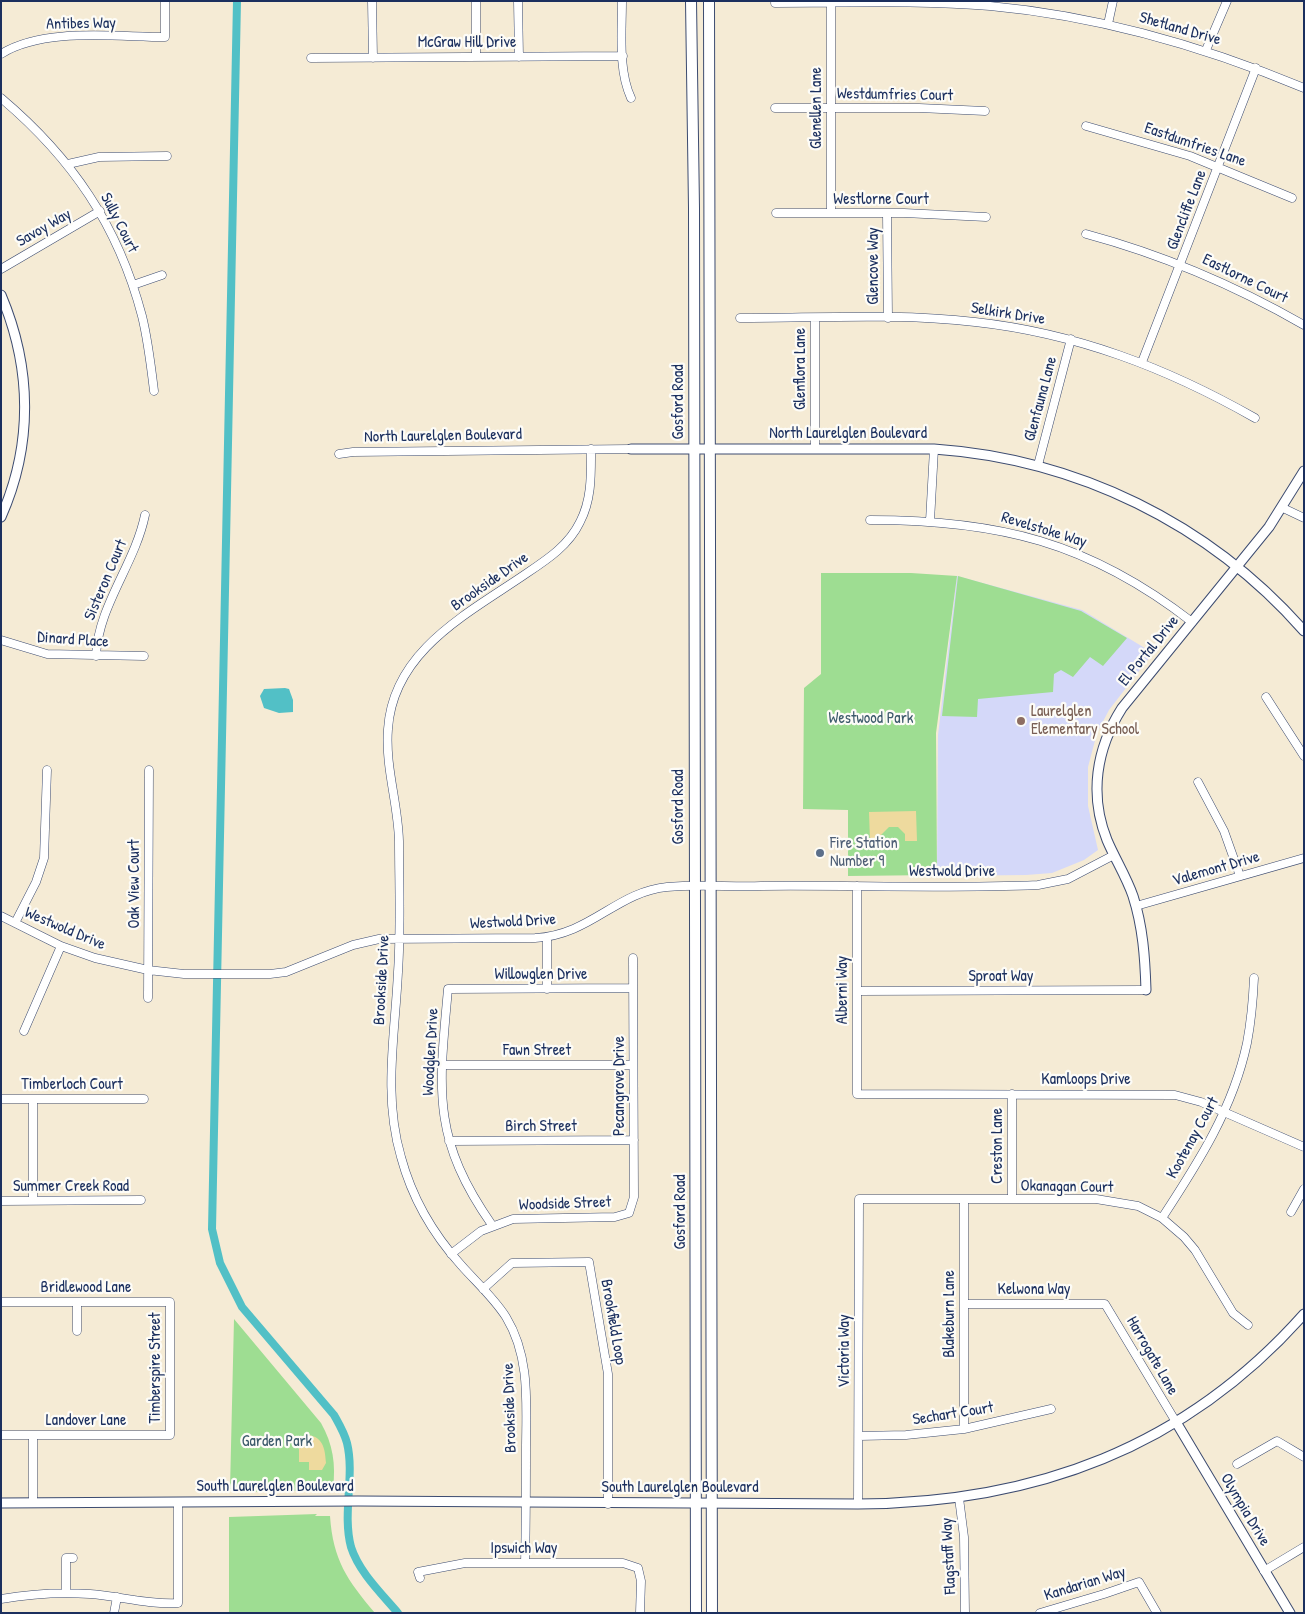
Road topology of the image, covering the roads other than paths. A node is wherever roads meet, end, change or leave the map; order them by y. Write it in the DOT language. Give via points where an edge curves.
graph roads {
  1 [pos="165,1"];
  2 [pos="372,1"];
  3 [pos="476,1"];
  4 [pos="518,1"];
  5 [pos="622,1"];
  6 [pos="692,1"];
  7 [pos="701,1"];
  8 [pos="709,1"];
  9 [pos="1113,1"];
  10 [pos="1227,1"];
  11 [pos="884,2"];
  12 [pos="775,3"];
  13 [pos="831,3"];
  14 [pos="709,18"];
  15 [pos="1108,24"];
  16 [pos="1206,50"];
  17 [pos="1,54"];
  18 [pos="622,56"];
  19 [pos="476,57"];
  20 [pos="519,57"];
  21 [pos="311,58"];
  22 [pos="373,58"];
  23 [pos="1256,68"];
  24 [pos="1304,88"];
  25 [pos="1,98"];
  26 [pos="631,98"];
  27 [pos="775,108"];
  28 [pos="831,108"];
  29 [pos="985,111"];
  30 [pos="1086,126"];
  31 [pos="167,156"];
  32 [pos="68,164"];
  33 [pos="1218,166"];
  34 [pos="1292,198"];
  35 [pos="100,212"];
  36 [pos="776,213"];
  37 [pos="832,213"];
  38 [pos="887,213"];
  39 [pos="986,217"];
  40 [pos="1086,234"];
  41 [pos="1180,264"];
  42 [pos="1,269"];
  43 [pos="162,275"];
  44 [pos="133,285"];
  45 [pos="1,295"];
  46 [pos="740,318"];
  47 [pos="815,318"];
  48 [pos="888,318"];
  49 [pos="1304,325"];
  50 [pos="1071,339"];
  51 [pos="1142,362"];
  52 [pos="154,391"];
  53 [pos="1255,418"];
  54 [pos="711,448"];
  55 [pos="591,449"];
  56 [pos="631,449"];
  57 [pos="694,449"];
  58 [pos="815,449"];
  59 [pos="934,449"];
  60 [pos="340,454"];
  61 [pos="1038,466"];
  62 [pos="1304,471"];
  63 [pos="1283,508"];
  64 [pos="145,515"];
  65 [pos="1,517"];
  66 [pos="1304,518"];
  67 [pos="870,520"];
  68 [pos="930,520"];
  69 [pos="1238,567"];
  70 [pos="1192,622"];
  71 [pos="1304,631"];
  72 [pos="1,640"];
  73 [pos="96,656"];
  74 [pos="144,656"];
  75 [pos="1266,698"];
  76 [pos="1304,756"];
  77 [pos="47,770"];
  78 [pos="149,770"];
  79 [pos="1198,782"];
  80 [pos="1114,855"];
  81 [pos="1304,858"];
  82 [pos="1240,876"];
  83 [pos="694,886"];
  84 [pos="711,886"];
  85 [pos="857,886"];
  86 [pos="1136,906"];
  87 [pos="1,916"];
  88 [pos="16,923"];
  89 [pos="547,938"];
  90 [pos="399,939"];
  91 [pos="61,946"];
  92 [pos="633,958"];
  93 [pos="148,970"];
  94 [pos="1254,978"];
  95 [pos="633,988"];
  96 [pos="448,989"];
  97 [pos="547,989"];
  98 [pos="1146,990"];
  99 [pos="857,991"];
  100 [pos="148,998"];
  101 [pos="24,1031"];
  102 [pos="634,1065"];
  103 [pos="442,1066"];
  104 [pos="858,1094"];
  105 [pos="1012,1094"];
  106 [pos="1,1099"];
  107 [pos="33,1099"];
  108 [pos="144,1099"];
  109 [pos="1225,1112"];
  110 [pos="634,1140"];
  111 [pos="449,1141"];
  112 [pos="1304,1146"];
  113 [pos="1304,1189"];
  114 [pos="859,1199"];
  115 [pos="964,1199"];
  116 [pos="1012,1199"];
  117 [pos="1,1200"];
  118 [pos="33,1200"];
  119 [pos="141,1200"];
  120 [pos="1291,1212"];
  121 [pos="629,1213"];
  122 [pos="1162,1218"];
  123 [pos="492,1225"];
  124 [pos="451,1254"];
  125 [pos="483,1289"];
  126 [pos="1,1302"];
  127 [pos="77,1302"];
  128 [pos="170,1302"];
  129 [pos="964,1304"];
  130 [pos="1105,1304"];
  131 [pos="1304,1314"];
  132 [pos="1248,1324"];
  133 [pos="77,1330"];
  134 [pos="1051,1409"];
  135 [pos="1176,1422"];
  136 [pos="964,1429"];
  137 [pos="1,1435"];
  138 [pos="33,1435"];
  139 [pos="170,1435"];
  140 [pos="859,1436"];
  141 [pos="1304,1457"];
  142 [pos="1237,1464"];
  143 [pos="959,1498"];
  144 [pos="1,1503"];
  145 [pos="33,1503"];
  146 [pos="178,1503"];
  147 [pos="526,1503"];
  148 [pos="696,1503"];
  149 [pos="713,1503"];
  150 [pos="608,1504"];
  151 [pos="858,1504"];
  152 [pos="1304,1547"];
  153 [pos="73,1558"];
  154 [pos="525,1563"];
  155 [pos="1264,1571"];
  156 [pos="420,1578"];
  157 [pos="66,1593"];
  158 [pos="117,1597"];
  159 [pos="1,1599"];
  160 [pos="1044,1612"];
  161 [pos="114,1613"];
  162 [pos="640,1613"];
  163 [pos="696,1613"];
  164 [pos="712,1613"];
  165 [pos="965,1613"];
  166 [pos="1157,1613"];
  167 [pos="1290,1613"];
  1 -- 17 [label="street, Antibes Way" via="165,37 50,37 21,43"];
  2 -- 22 [label="street"];
  3 -- 19 [label="street"];
  4 -- 20 [label="street"];
  5 -- 18 [label="street"];
  6 -- 57 [label="main road, Gosford Road"];
  7 -- 14 [label="main road"];
  8 -- 14 [label="main road, Gosford Road"];
  9 -- 15 [label="street"];
  10 -- 16 [label="street"];
  11 -- 13 [label="street, Shetland Drive"];
  11 -- 15 [label="street, Shetland Drive" via="988,6"];
  12 -- 13 [label="street, Shetland Drive"];
  13 -- 28 [label="street, Glenellen Lane"];
  14 -- 54 [label="main road, Gosford Road"];
  15 -- 16 [label="street, Shetland Drive"];
  16 -- 23 [label="street, Shetland Drive"];
  18 -- 20 [label="street, McGraw Hill Drive"];
  18 -- 26 [label="street" via="626,88"];
  19 -- 20 [label="street, McGraw Hill Drive"];
  19 -- 22 [label="street, McGraw Hill Drive"];
  21 -- 22 [label="street, McGraw Hill Drive"];
  23 -- 24 [label="street, Shetland Drive"];
  23 -- 33 [label="street, Glencliffe Lane"];
  25 -- 32 [label="street, Sully Court"];
  27 -- 28 [label="street, Westdumfries Court"];
  28 -- 29 [label="street, Westdumfries Court"];
  28 -- 37 [label="street, Glenellen Lane"];
  30 -- 33 [label="street, Eastdumfries Lane"];
  31 -- 32 [label="street" via="108,156"];
  32 -- 35 [label="street, Sully Court"];
  33 -- 34 [label="street, Eastdumfries Lane"];
  33 -- 41 [label="street, Glencliffe Lane"];
  35 -- 42 [label="street, Savoy Way"];
  35 -- 44 [label="street, Sully Court" via="124,259"];
  36 -- 37 [label="street, Westlorne Court"];
  37 -- 38 [label="street, Westlorne Court"];
  38 -- 39 [label="street, Westlorne Court"];
  38 -- 48 [label="street, Glencove Way"];
  40 -- 41 [label="street, Eastlorne Court"];
  41 -- 49 [label="street, Eastlorne Court" via="1241,291"];
  41 -- 51 [label="street, Glencliffe Lane"];
  43 -- 44 [label="street"];
  44 -- 52 [label="street, Sully Court" via="144,326"];
  45 -- 65 [label="street" via="21,357 26,417 21,458"];
  46 -- 47 [label="street, Selkirk Drive"];
  47 -- 48 [label="street, Selkirk Drive"];
  47 -- 58 [label="street, Glenflora Lane"];
  48 -- 50 [label="street, Selkirk Drive" via="973,322"];
  50 -- 51 [label="street, Selkirk Drive"];
  50 -- 61 [label="street, Glenfauna Lane"];
  51 -- 53 [label="street, Selkirk Drive" via="1185,380"];
  54 -- 57 [label="street, North Laurelglen Boulevard"];
  54 -- 58 [label="street, North Laurelglen Boulevard"];
  54 -- 84 [label="main road, Gosford Road"];
  55 -- 56 [label="street, North Laurelglen Boulevard"];
  55 -- 60 [label="street, North Laurelglen Boulevard"];
  55 -- 90 [label="street, Brookside Drive" via="586,510 572,537 551,557 430,642 410,666 396,693 387,742 399,836"];
  56 -- 57 [label="street, North Laurelglen Boulevard"];
  57 -- 83 [label="main road, Gosford Road"];
  58 -- 59 [label="street, North Laurelglen Boulevard"];
  59 -- 61 [label="street, North Laurelglen Boulevard"];
  59 -- 68 [label="street"];
  61 -- 69 [label="street, North Laurelglen Boulevard" via="1082,479 1132,500 1188,531"];
  62 -- 63 [label="street, El Portal Drive"];
  63 -- 66 [label="street"];
  63 -- 69 [label="street, El Portal Drive"];
  64 -- 73 [label="street, Sisteron Court" via="139,539 102,623"];
  67 -- 68 [label="street, Revelstoke Way"];
  68 -- 70 [label="street, Revelstoke Way" via="993,528 1061,547 1126,577"];
  69 -- 70 [label="street, El Portal Drive"];
  69 -- 71 [label="street, North Laurelglen Boulevard"];
  70 -- 80 [label="street, El Portal Drive" via="1122,708 1102,748 1097,798 1102,826"];
  72 -- 73 [label="street, Dinard Place" via="47,654"];
  73 -- 74 [label="street, Dinard Place"];
  75 -- 76 [label="street"];
  77 -- 88 [label="street" via="44,858"];
  78 -- 93 [label="street, Oak View Court"];
  79 -- 82 [label="street" via="1224,831"];
  80 -- 85 [label="street, Westwold Drive" via="1068,878 1038,885"];
  80 -- 86 [label="street, El Portal Drive"];
  81 -- 82 [label="street, Valemont Drive"];
  82 -- 86 [label="street, Valemont Drive"];
  83 -- 84 [label="street, Westwold Drive"];
  83 -- 89 [label="street, Westwold Drive" via="640,893 583,926"];
  83 -- 148 [label="main road, Gosford Road"];
  84 -- 85 [label="street, Westwold Drive"];
  84 -- 149 [label="main road, Gosford Road"];
  85 -- 99 [label="street, Alberni Way"];
  86 -- 98 [label="street, El Portal Drive" via="1144,947"];
  87 -- 88 [label="street, Westwold Drive"];
  88 -- 91 [label="street, Westwold Drive"];
  89 -- 90 [label="street, Westwold Drive"];
  89 -- 97 [label="street"];
  90 -- 93 [label="street, Westwold Drive" via="365,942 286,972 270,974"];
  90 -- 124 [label="street, Brookside Drive" via="390,1069 395,1135 418,1202"];
  91 -- 93 [label="street, Westwold Drive" via="94,958"];
  91 -- 101 [label="street"];
  92 -- 95 [label="street, Pecangrove Drive"];
  93 -- 100 [label="street, Oak View Court"];
  94 -- 109 [label="street, Kootenay Court" via="1247,1043"];
  95 -- 97 [label="street, Willowglen Drive"];
  95 -- 102 [label="street, Pecangrove Drive"];
  96 -- 97 [label="street, Willowglen Drive"];
  96 -- 103 [label="street, Woodglen Drive"];
  98 -- 99 [label="street, Sproat Way"];
  99 -- 104 [label="street, Alberni Way"];
  102 -- 103 [label="street, Fawn Street"];
  102 -- 110 [label="street, Pecangrove Drive"];
  103 -- 111 [label="street, Woodglen Drive" via="442,1107"];
  104 -- 105 [label="street, Kamloops Drive"];
  105 -- 109 [label="street, Kamloops Drive" via="1161,1094 1188,1098"];
  105 -- 116 [label="street, Creston Lane"];
  106 -- 107 [label="street, Timberloch Court"];
  107 -- 108 [label="street, Timberloch Court"];
  107 -- 118 [label="street"];
  109 -- 112 [label="street, Kamloops Drive"];
  109 -- 122 [label="street, Kootenay Court" via="1202,1156"];
  110 -- 111 [label="street, Birch Street"];
  110 -- 121 [label="street, Pecangrove Drive" via="634,1197"];
  111 -- 123 [label="street, Woodglen Drive" via="462,1176"];
  113 -- 120 [label="street"];
  114 -- 115 [label="street, Okanagan Court"];
  114 -- 140 [label="street, Victoria Way"];
  115 -- 116 [label="street, Okanagan Court"];
  115 -- 129 [label="street, Blakeburn Lane"];
  116 -- 122 [label="street, Okanagan Court" via="1109,1200 1138,1206"];
  117 -- 118 [label="street, Summer Creek Road"];
  118 -- 119 [label="street, Summer Creek Road"];
  121 -- 123 [label="street, Woodside Street" via="615,1217 525,1218"];
  122 -- 132 [label="street, Okanagan Court" via="1195,1250 1233,1313"];
  123 -- 124 [label="street, Woodside Street" via="469,1238"];
  124 -- 125 [label="street, Brookside Drive"];
  125 -- 147 [label="street, Brookside Drive" via="510,1324 524,1363"];
  125 -- 150 [label="street, Brookfield Loop" via="512,1262 589,1262 608,1374"];
  126 -- 127 [label="street, Bridlewood Lane"];
  127 -- 128 [label="street, Bridlewood Lane"];
  127 -- 133 [label="street"];
  128 -- 139 [label="street, Timberspire Street"];
  129 -- 130 [label="street, Kelwona Way"];
  129 -- 136 [label="street, Blakeburn Lane"];
  130 -- 135 [label="street, Harrogate Lane"];
  131 -- 135 [label="street, South Laurelglen Boulevard" via="1250,1369"];
  134 -- 136 [label="street, Sechart Court"];
  135 -- 143 [label="street, South Laurelglen Boulevard" via="1122,1450 1066,1473 1008,1490"];
  135 -- 155 [label="street, Olympia Drive"];
  136 -- 140 [label="street, Sechart Court" via="906,1436"];
  137 -- 138 [label="street, Landover Lane"];
  138 -- 139 [label="street, Landover Lane"];
  138 -- 145 [label="street"];
  140 -- 151 [label="street, Victoria Way"];
  141 -- 142 [label="street" via="1276,1441"];
  143 -- 151 [label="street, South Laurelglen Boulevard"];
  143 -- 165 [label="street, Flagstaff Way" via="964,1537"];
  144 -- 145 [label="street, South Laurelglen Boulevard"];
  145 -- 146 [label="street, South Laurelglen Boulevard"];
  146 -- 147 [label="street, South Laurelglen Boulevard"];
  146 -- 158 [label="street" via="178,1603 150,1603"];
  147 -- 150 [label="street, South Laurelglen Boulevard"];
  147 -- 154 [label="street, Brookside Drive"];
  148 -- 149 [label="street, South Laurelglen Boulevard"];
  148 -- 150 [label="street, South Laurelglen Boulevard"];
  148 -- 163 [label="main road, Gosford Road"];
  149 -- 151 [label="street, South Laurelglen Boulevard"];
  149 -- 164 [label="main road, Gosford Road"];
  152 -- 155 [label="street"];
  153 -- 157 [label="street" via="66,1558"];
  154 -- 156 [label="street, Ipswich Way" via="444,1565 418,1572"];
  154 -- 162 [label="street, Ipswich Way" via="623,1563 638,1568"];
  155 -- 167 [label="street, Olympia Drive"];
  157 -- 158 [label="street"];
  157 -- 159 [label="street"];
  158 -- 161 [label="street"];
  160 -- 166 [label="street, Kandarian Way" via="1139,1582"];
}
